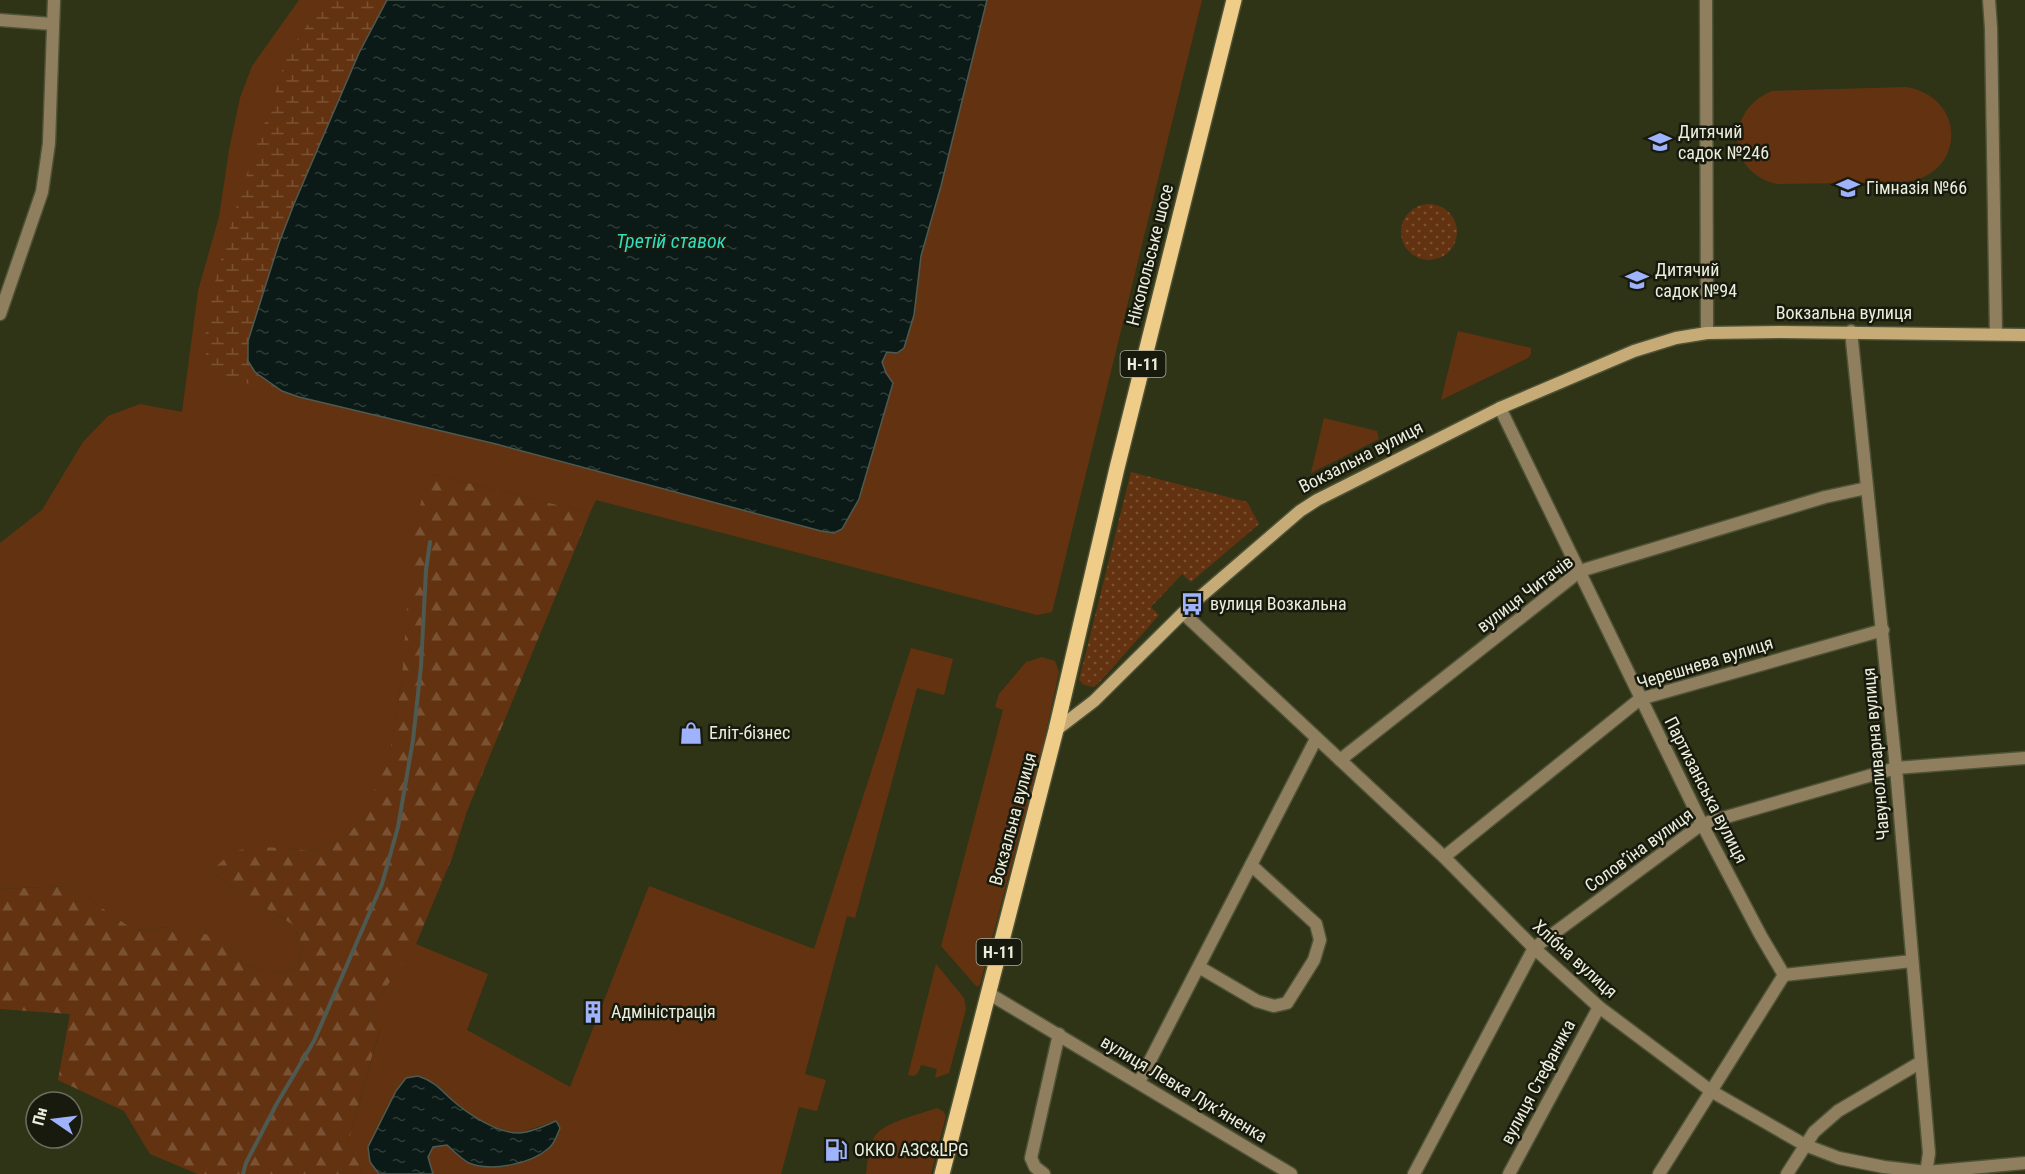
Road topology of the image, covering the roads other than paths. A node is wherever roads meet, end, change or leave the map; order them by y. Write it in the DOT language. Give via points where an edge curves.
graph roads {
  1 [pos="54,0"];
  2 [pos="1234,0"];
  3 [pos="1706,0"];
  4 [pos="1989,0"];
  5 [pos="0,20"];
  6 [pos="52,24"];
  7 [pos="0,314"];
  8 [pos="1851,331"];
  9 [pos="1707,333"];
  10 [pos="1996,334"];
  11 [pos="2025,335"];
  12 [pos="1500,408"];
  13 [pos="1867,488"];
  14 [pos="1581,571"];
  15 [pos="1184,613"];
  16 [pos="1883,630"];
  17 [pos="1640,699"];
  18 [pos="1056,730"];
  19 [pos="1316,739"];
  20 [pos="2025,758"];
  21 [pos="1340,760"];
  22 [pos="1896,768"];
  23 [pos="1702,824"];
  24 [pos="1444,857"];
  25 [pos="1251,865"];
  26 [pos="1534,948"];
  27 [pos="1912,961"];
  28 [pos="1199,967"];
  29 [pos="1784,975"];
  30 [pos="988,993"];
  31 [pos="1599,1007"];
  32 [pos="1059,1034"];
  33 [pos="1921,1062"];
  34 [pos="1139,1082"];
  35 [pos="1712,1090"];
  36 [pos="1805,1145"];
  37 [pos="2025,1163"];
  38 [pos="1926,1173"];
  39 [pos="942,1174"];
  40 [pos="1044,1174"];
  41 [pos="1291,1174"];
  42 [pos="1414,1174"];
  43 [pos="1509,1174"];
  44 [pos="1659,1174"];
  45 [pos="1787,1174"];
  1 -- 6 [label="street"];
  2 -- 18 [label="main road, Нікопольське шосе / Н-11"];
  3 -- 9 [label="street"];
  4 -- 10 [label="street"];
  5 -- 6 [label="street"];
  6 -- 7 [label="street" via="49,144 42,192"];
  8 -- 9 [label="street, Вокзальна вулиця"];
  8 -- 10 [label="street, Вокзальна вулиця"];
  8 -- 13 [label="street, Чавуноливарна вулиця"];
  9 -- 12 [label="street, Вокзальна вулиця" via="1634,351"];
  10 -- 11 [label="street, Вокзальна вулиця"];
  12 -- 14 [label="street, Партизанська вулиця"];
  12 -- 15 [label="street, Вокзальна вулиця" via="1300,511"];
  13 -- 14 [label="street, вулиця Читачів" via="1825,497"];
  13 -- 16 [label="street, Чавуноливарна вулиця"];
  14 -- 17 [label="street, Партизанська вулиця"];
  14 -- 21 [label="street, вулиця Читачів"];
  15 -- 18 [label="street, Вокзальна вулиця" via="1094,701"];
  15 -- 19 [label="street, Хлібна вулиця"];
  16 -- 17 [label="street, Черешнева вулиця"];
  16 -- 22 [label="street, Чавуноливарна вулиця"];
  17 -- 23 [label="street, Партизанська вулиця"];
  17 -- 24 [label="street, Черешнева вулиця"];
  18 -- 30 [label="main road, Вокзальна вулиця / Н-11"];
  19 -- 21 [label="street, Хлібна вулиця"];
  19 -- 25 [label="street"];
  20 -- 22 [label="street, Соловʼїна вулиця"];
  21 -- 24 [label="street, Хлібна вулиця"];
  22 -- 23 [label="street, Соловʼїна вулиця"];
  22 -- 27 [label="street, Чавуноливарна вулиця"];
  23 -- 26 [label="street, Соловʼїна вулиця"];
  23 -- 29 [label="street, Партизанська вулиця"];
  24 -- 26 [label="street, Хлібна вулиця"];
  25 -- 28 [label="street"];
  25 -- 28 [label="street" via="1316,924 1320,940 1314,960 1287,1003 1274,1006 1257,1001"];
  26 -- 31 [label="street, Хлібна вулиця"];
  26 -- 42 [label="street, Соловʼїна вулиця"];
  27 -- 29 [label="street"];
  27 -- 33 [label="street, Чавуноливарна вулиця"];
  28 -- 34 [label="street"];
  29 -- 35 [label="street"];
  30 -- 32 [label="street, вулиця Левка Лукʼяненка"];
  30 -- 39 [label="main road, Вокзальна вулиця / Н-11"];
  31 -- 35 [label="street, Хлібна вулиця"];
  31 -- 43 [label="street, вулиця Стефаника"];
  32 -- 34 [label="street, вулиця Левка Лукʼяненка"];
  32 -- 40 [label="street" via="1031,1158"];
  33 -- 36 [label="street" via="1838,1111 1822,1123"];
  33 -- 38 [label="street, Чавуноливарна вулиця" via="1929,1154"];
  34 -- 41 [label="street, вулиця Левка Лукʼяненка"];
  35 -- 36 [label="street, Хлібна вулиця"];
  35 -- 44 [label="street"];
  36 -- 38 [label="street, Хлібна вулиця" via="1839,1158"];
  36 -- 45 [label="street"];
  37 -- 38 [label="street, Хлібна вулиця"];
}
